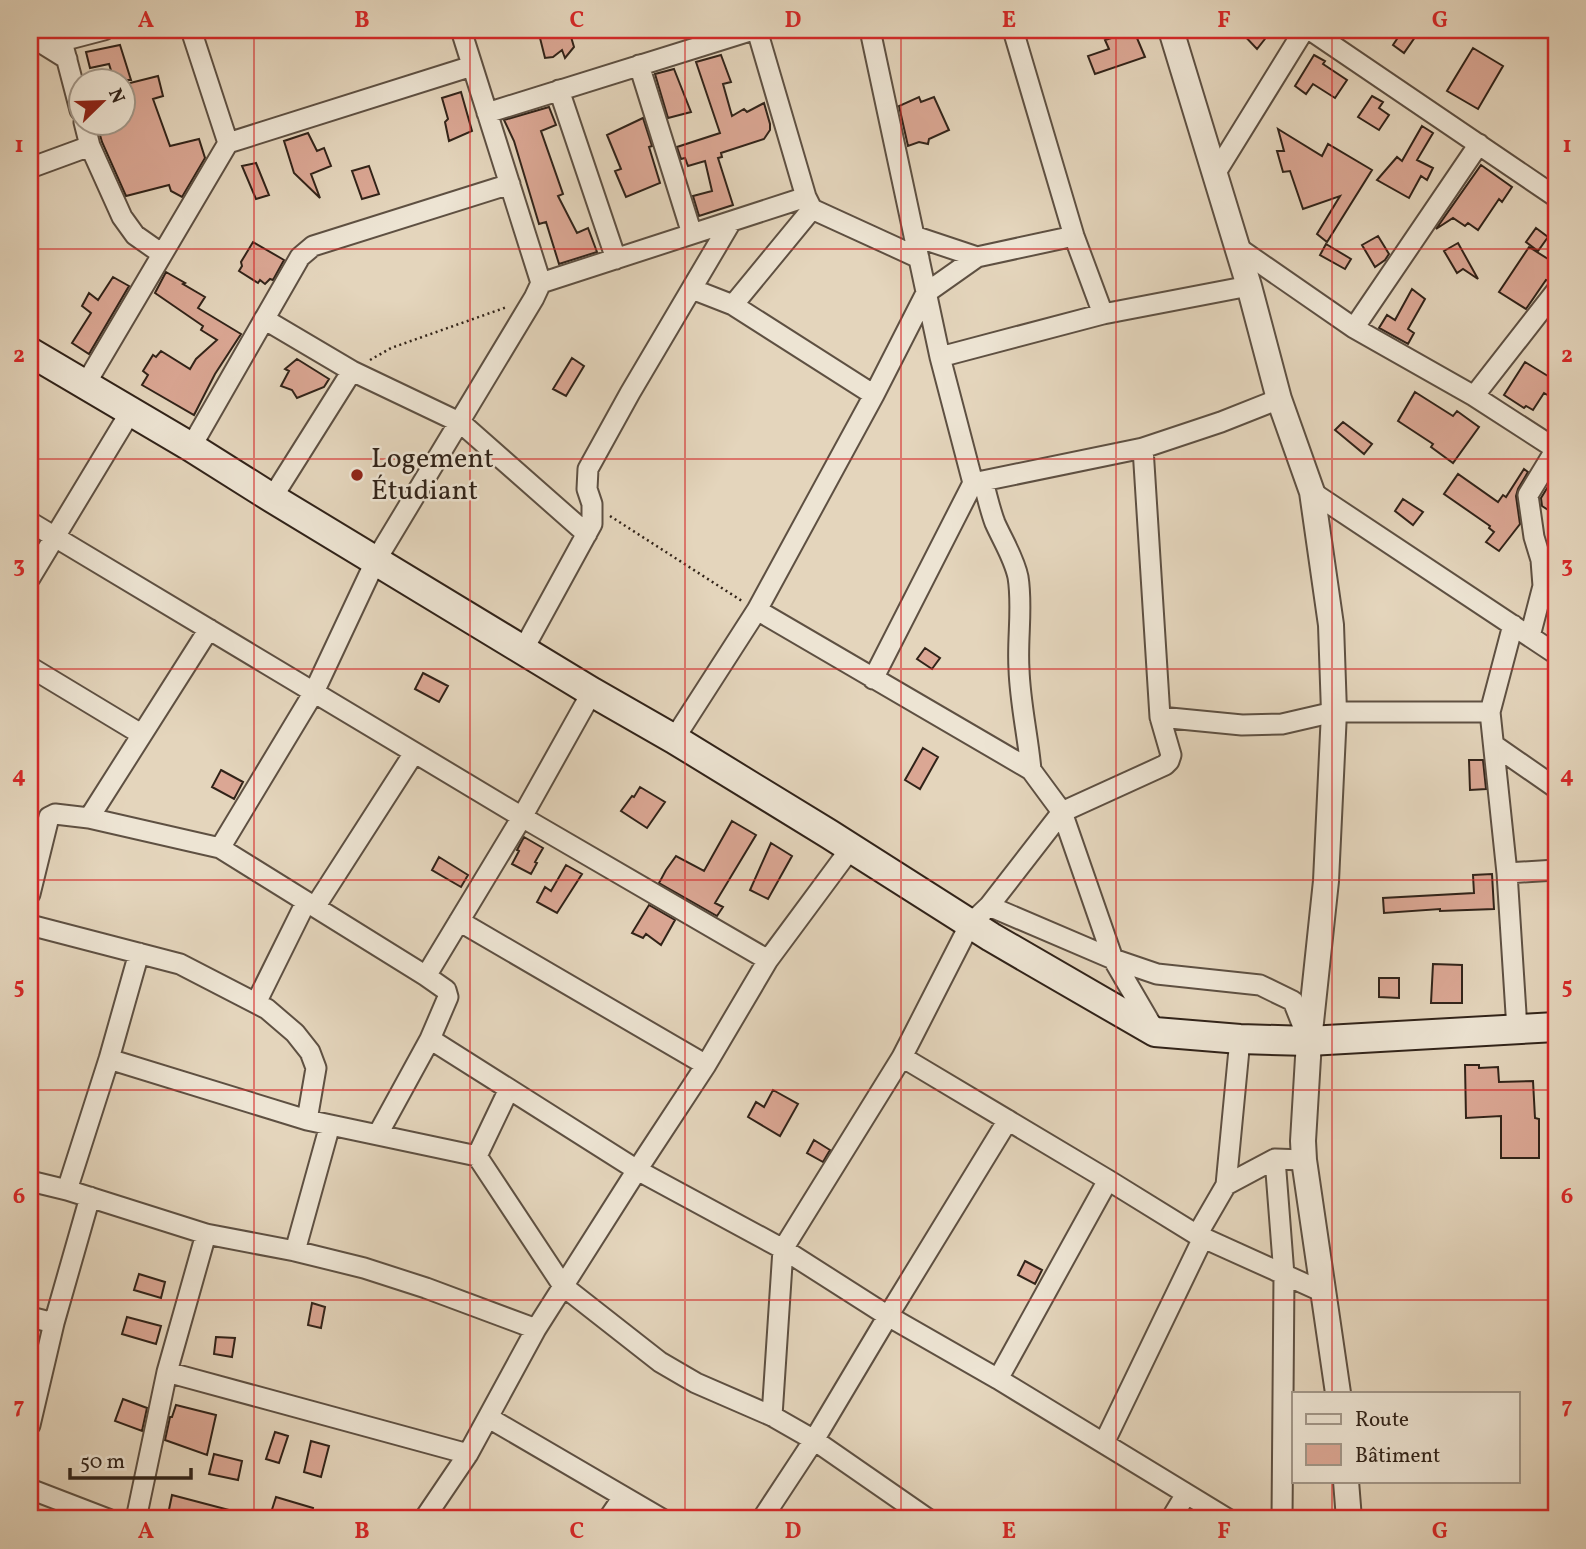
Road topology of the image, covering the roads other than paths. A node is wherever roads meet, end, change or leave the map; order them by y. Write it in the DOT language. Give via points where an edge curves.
graph roads {
  1 [pos="104,30"];
  2 [pos="191,30"];
  3 [pos="461,30"];
  4 [pos="755,30"];
  5 [pos="870,30"];
  6 [pos="1013,30"];
  7 [pos="1171,30"];
  8 [pos="1304,30"];
  9 [pos="1310,30"];
  10 [pos="30,36"];
  11 [pos="63,43"];
  12 [pos="639,65"];
  13 [pos="69,66"];
  14 [pos="472,66"];
  15 [pos="559,90"];
  16 [pos="487,113"];
  17 [pos="88,136"];
  18 [pos="228,142"];
  19 [pos="1479,144"];
  20 [pos="90,146"];
  21 [pos="30,168"];
  22 [pos="1215,174"];
  23 [pos="510,184"];
  24 [pos="1556,197"];
  25 [pos="809,203"];
  26 [pos="730,222"];
  27 [pos="692,234"];
  28 [pos="914,236"];
  29 [pos="1074,236"];
  30 [pos="1237,247"];
  31 [pos="162,254"];
  32 [pos="977,257"];
  33 [pos="919,258"];
  34 [pos="616,259"];
  35 [pos="1249,286"];
  36 [pos="692,289"];
  37 [pos="538,290"];
  38 [pos="926,293"];
  39 [pos="1556,293"];
  40 [pos="733,305"];
  41 [pos="1103,314"];
  42 [pos="264,319"];
  43 [pos="1354,328"];
  44 [pos="30,352"];
  45 [pos="940,357"];
  46 [pos="352,371"];
  47 [pos="85,385"];
  48 [pos="874,395"];
  49 [pos="1474,396"];
  50 [pos="1279,399"];
  51 [pos="131,411"];
  52 [pos="460,423"];
  53 [pos="191,447"];
  54 [pos="1143,448"];
  55 [pos="1556,449"];
  56 [pos="978,482"];
  57 [pos="1312,492"];
  58 [pos="272,498"];
  59 [pos="30,522"];
  60 [pos="587,534"];
  61 [pos="55,537"];
  62 [pos="376,560"];
  63 [pos="30,579"];
  64 [pos="757,610"];
  65 [pos="1513,625"];
  66 [pos="209,629"];
  67 [pos="1530,636"];
  68 [pos="523,650"];
  69 [pos="1556,654"];
  70 [pos="30,667"];
  71 [pos="873,679"];
  72 [pos="314,692"];
  73 [pos="592,692"];
  74 [pos="1334,712"];
  75 [pos="1490,712"];
  76 [pos="1160,718"];
  77 [pos="141,734"];
  78 [pos="674,739"];
  79 [pos="1494,745"];
  80 [pos="414,753"];
  81 [pos="1031,770"];
  82 [pos="1556,788"];
  83 [pos="1062,812"];
  84 [pos="522,817"];
  85 [pos="89,818"];
  86 [pos="220,848"];
  87 [pos="851,848"];
  88 [pos="1556,870"];
  89 [pos="1507,873"];
  90 [pos="30,894"];
  91 [pos="311,904"];
  92 [pos="980,915"];
  93 [pos="459,921"];
  94 [pos="30,925"];
  95 [pos="138,953"];
  96 [pos="1113,959"];
  97 [pos="768,960"];
  98 [pos="426,976"];
  99 [pos="256,1003"];
  100 [pos="1556,1027"];
  101 [pos="1517,1029"];
  102 [pos="1155,1032"];
  103 [pos="430,1039"];
  104 [pos="1240,1039"];
  105 [pos="1309,1041"];
  106 [pos="902,1057"];
  107 [pos="109,1059"];
  108 [pos="706,1065"];
  109 [pos="509,1089"];
  110 [pos="307,1119"];
  111 [pos="1009,1120"];
  112 [pos="330,1125"];
  113 [pos="378,1134"];
  114 [pos="477,1156"];
  115 [pos="1275,1159"];
  116 [pos="1304,1160"];
  117 [pos="637,1170"];
  118 [pos="1108,1180"];
  119 [pos="30,1181"];
  120 [pos="1226,1185"];
  121 [pos="67,1190"];
  122 [pos="90,1197"];
  123 [pos="206,1234"];
  124 [pos="1200,1237"];
  125 [pos="783,1249"];
  126 [pos="295,1251"];
  127 [pos="1284,1275"];
  128 [pos="564,1286"];
  129 [pos="1323,1292"];
  130 [pos="888,1316"];
  131 [pos="30,1317"];
  132 [pos="54,1323"];
  133 [pos="536,1329"];
  134 [pos="167,1372"];
  135 [pos="998,1379"];
  136 [pos="1338,1392"];
  137 [pos="772,1416"];
  138 [pos="489,1418"];
  139 [pos="30,1425"];
  140 [pos="814,1440"];
  141 [pos="1104,1443"];
  142 [pos="468,1454"];
  143 [pos="1346,1482"];
  144 [pos="30,1489"];
  145 [pos="1186,1494"];
  146 [pos="623,1497"];
  147 [pos="108,1519"];
  148 [pos="136,1519"];
  149 [pos="424,1519"];
  150 [pos="607,1519"];
  151 [pos="662,1519"];
  152 [pos="762,1519"];
  153 [pos="928,1519"];
  154 [pos="1171,1519"];
  155 [pos="1228,1519"];
  156 [pos="1282,1519"];
  157 [pos="1349,1519"];
  1 -- 11 [label="street"];
  2 -- 18 [label="street"];
  3 -- 14 [label="street"];
  4 -- 12 [label="street"];
  4 -- 25 [label="street"];
  5 -- 28 [label="street"];
  6 -- 29 [label="street"];
  7 -- 22 [label="street"];
  8 -- 22 [label="street"];
  9 -- 19 [label="street"];
  10 -- 11 [label="street"];
  11 -- 13 [label="street"];
  12 -- 15 [label="street"];
  12 -- 27 [label="street"];
  14 -- 16 [label="street"];
  14 -- 18 [label="street"];
  15 -- 16 [label="street"];
  15 -- 34 [label="street"];
  16 -- 23 [label="street"];
  17 -- 20 [label="street"];
  18 -- 31 [label="street"];
  19 -- 24 [label="street"];
  19 -- 43 [label="street"];
  20 -- 21 [label="street"];
  20 -- 31 [label="street" via="122,216 135,235"];
  22 -- 30 [label="street"];
  23 -- 37 [label="street"];
  23 -- 42 [label="street" via="313,246 300,257"];
  25 -- 26 [label="street"];
  25 -- 33 [label="street"];
  25 -- 40 [label="street"];
  26 -- 27 [label="street"];
  26 -- 36 [label="street"];
  27 -- 34 [label="street"];
  28 -- 32 [label="street"];
  28 -- 33 [label="street"];
  29 -- 32 [label="street"];
  29 -- 41 [label="street"];
  30 -- 35 [label="street"];
  30 -- 43 [label="street"];
  31 -- 47 [label="street"];
  32 -- 38 [label="street"];
  33 -- 38 [label="street"];
  34 -- 37 [label="street"];
  35 -- 41 [label="street"];
  35 -- 50 [label="street"];
  36 -- 40 [label="street"];
  36 -- 60 [label="street" via="588,469 592,524"];
  37 -- 52 [label="street"];
  38 -- 45 [label="street"];
  38 -- 48 [label="street"];
  39 -- 49 [label="street"];
  40 -- 48 [label="street"];
  41 -- 45 [label="street"];
  42 -- 46 [label="street"];
  42 -- 53 [label="street"];
  43 -- 49 [label="street"];
  44 -- 47 [label="main road"];
  45 -- 56 [label="street"];
  46 -- 52 [label="street"];
  46 -- 58 [label="street"];
  47 -- 51 [label="main road"];
  48 -- 64 [label="street"];
  49 -- 55 [label="street"];
  50 -- 54 [label="street"];
  50 -- 57 [label="street"];
  51 -- 53 [label="main road"];
  51 -- 61 [label="street"];
  52 -- 60 [label="street"];
  52 -- 62 [label="street"];
  53 -- 58 [label="main road"];
  54 -- 56 [label="street"];
  54 -- 76 [label="street"];
  55 -- 67 [label="street" via="1528,495 1543,586"];
  56 -- 71 [label="street"];
  56 -- 81 [label="street" via="1017,577 1018,666"];
  57 -- 65 [label="street"];
  57 -- 74 [label="street" via="1331,625"];
  58 -- 62 [label="main road"];
  59 -- 61 [label="street"];
  60 -- 68 [label="street"];
  61 -- 63 [label="street"];
  61 -- 66 [label="street"];
  62 -- 68 [label="main road"];
  62 -- 72 [label="street"];
  64 -- 71 [label="street"];
  64 -- 78 [label="street"];
  65 -- 67 [label="street"];
  65 -- 75 [label="street"];
  66 -- 72 [label="street"];
  66 -- 77 [label="street"];
  67 -- 69 [label="street"];
  68 -- 73 [label="main road"];
  70 -- 77 [label="street"];
  71 -- 81 [label="street"];
  72 -- 80 [label="street"];
  72 -- 86 [label="street"];
  73 -- 78 [label="main road"];
  73 -- 84 [label="street"];
  74 -- 75 [label="street"];
  74 -- 76 [label="street" via="1282,724"];
  74 -- 105 [label="street" via="1326,881"];
  75 -- 79 [label="street"];
  76 -- 83 [label="street" via="1171,755 1165,765"];
  77 -- 85 [label="street"];
  78 -- 87 [label="main road"];
  79 -- 82 [label="street"];
  79 -- 89 [label="street"];
  80 -- 84 [label="street"];
  80 -- 91 [label="street"];
  81 -- 83 [label="street"];
  83 -- 92 [label="street"];
  83 -- 96 [label="street"];
  84 -- 93 [label="street"];
  84 -- 97 [label="street"];
  85 -- 86 [label="street"];
  85 -- 90 [label="street" via="50,817"];
  86 -- 91 [label="street"];
  87 -- 92 [label="main road"];
  87 -- 97 [label="street"];
  88 -- 89 [label="street"];
  89 -- 101 [label="street"];
  91 -- 98 [label="street"];
  91 -- 99 [label="street"];
  92 -- 96 [label="street"];
  92 -- 102 [label="main road"];
  92 -- 106 [label="street"];
  93 -- 98 [label="street"];
  93 -- 108 [label="street"];
  94 -- 95 [label="street"];
  95 -- 99 [label="street" via="180,964"];
  95 -- 107 [label="street"];
  96 -- 102 [label="street"];
  96 -- 105 [label="street" via="1157,974 1260,985 1293,1001"];
  97 -- 108 [label="street"];
  98 -- 103 [label="street" via="448,993"];
  99 -- 110 [label="street" via="295,1033 310,1052 316,1068"];
  100 -- 101 [label="main road"];
  101 -- 105 [label="main road"];
  102 -- 104 [label="main road"];
  103 -- 109 [label="street"];
  103 -- 113 [label="street"];
  104 -- 105 [label="main road"];
  104 -- 120 [label="street"];
  105 -- 116 [label="street"];
  106 -- 111 [label="street"];
  106 -- 125 [label="street"];
  107 -- 110 [label="street"];
  107 -- 121 [label="street"];
  108 -- 117 [label="street"];
  109 -- 114 [label="street"];
  109 -- 117 [label="street"];
  110 -- 112 [label="street"];
  111 -- 118 [label="street"];
  111 -- 130 [label="street"];
  112 -- 113 [label="street"];
  112 -- 126 [label="street"];
  113 -- 114 [label="street"];
  114 -- 128 [label="street"];
  115 -- 116 [label="street"];
  115 -- 120 [label="street"];
  115 -- 127 [label="street"];
  116 -- 129 [label="street"];
  117 -- 125 [label="street"];
  117 -- 128 [label="street"];
  118 -- 124 [label="street"];
  118 -- 135 [label="street"];
  119 -- 121 [label="street"];
  120 -- 124 [label="street"];
  121 -- 122 [label="street"];
  122 -- 123 [label="street"];
  122 -- 132 [label="street"];
  123 -- 126 [label="street"];
  123 -- 134 [label="street"];
  124 -- 127 [label="street"];
  124 -- 141 [label="street"];
  125 -- 130 [label="street"];
  125 -- 137 [label="street"];
  126 -- 133 [label="street" via="426,1288"];
  127 -- 129 [label="street"];
  127 -- 156 [label="street"];
  128 -- 133 [label="street"];
  128 -- 137 [label="street" via="660,1362"];
  129 -- 136 [label="street"];
  130 -- 135 [label="street"];
  130 -- 140 [label="street"];
  131 -- 132 [label="street"];
  132 -- 139 [label="street"];
  133 -- 138 [label="street"];
  134 -- 142 [label="street"];
  134 -- 148 [label="street"];
  135 -- 141 [label="street"];
  137 -- 140 [label="street"];
  138 -- 142 [label="street"];
  138 -- 146 [label="street"];
  140 -- 152 [label="street"];
  140 -- 153 [label="street"];
  141 -- 145 [label="street"];
  142 -- 149 [label="street"];
  143 -- 157 [label="street"];
  144 -- 147 [label="street"];
  145 -- 154 [label="street"];
  145 -- 155 [label="street"];
  146 -- 150 [label="street"];
  146 -- 151 [label="street"];
}
